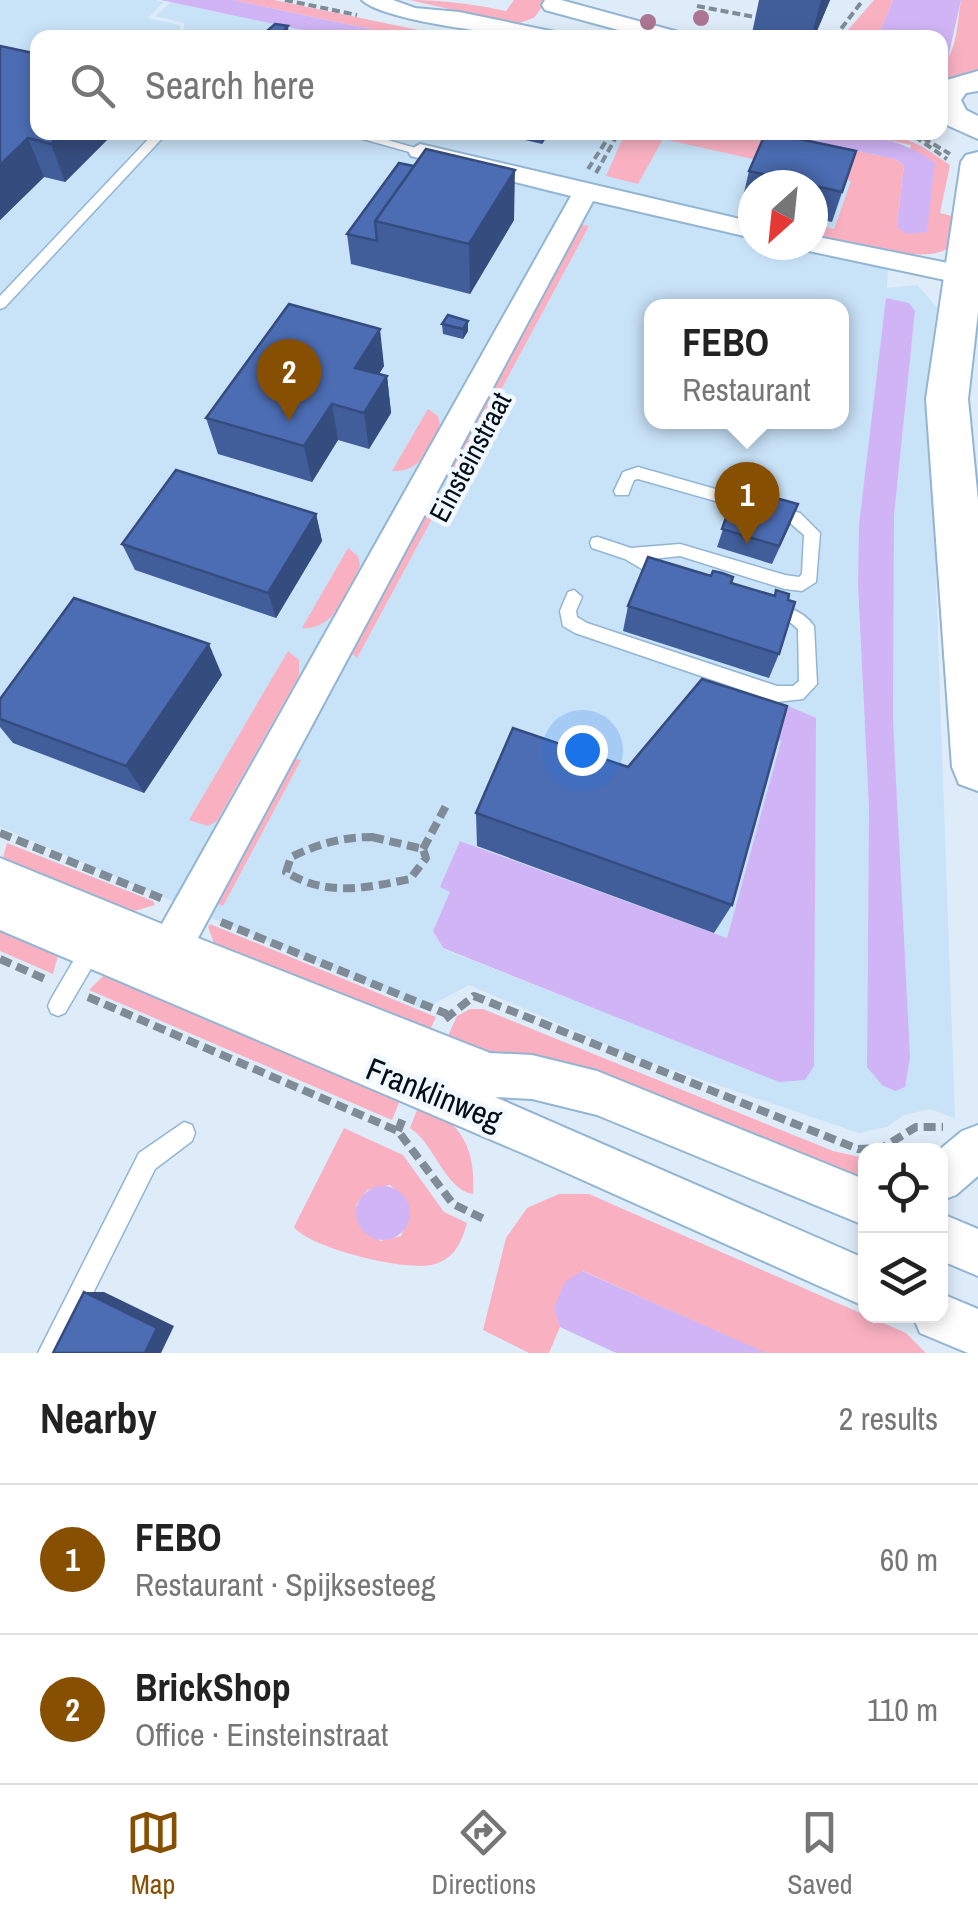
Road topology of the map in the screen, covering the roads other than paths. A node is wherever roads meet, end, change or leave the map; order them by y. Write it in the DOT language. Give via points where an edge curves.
graph roads {
  1 [pos="374,0"];
  2 [pos="390,0"];
  3 [pos="554,2"];
  4 [pos="459,18"];
  5 [pos="518,30"];
  6 [pos="544,30"];
  7 [pos="647,30"];
  8 [pos="978,81"];
  9 [pos="959,130"];
  10 [pos="154,140"];
  11 [pos="376,140"];
  12 [pos="420,151"];
  13 [pos="585,183"];
  14 [pos="738,233"];
  15 [pos="828,247"];
  16 [pos="970,276"];
  17 [pos="0,304"];
  18 [pos="962,400"];
  19 [pos="622,491"];
  20 [pos="598,543"];
  21 [pos="631,554"];
  22 [pos="687,584"];
  23 [pos="574,598"];
  24 [pos="760,606"];
  25 [pos="978,767"];
  26 [pos="0,877"];
  27 [pos="0,910"];
  28 [pos="99,935"];
  29 [pos="162,962"];
  30 [pos="63,997"];
  31 [pos="532,1077"];
  32 [pos="515,1128"];
  33 [pos="184,1133"];
  34 [pos="969,1139"];
  35 [pos="948,1167"];
  36 [pos="858,1200"];
  37 [pos="948,1240"];
  38 [pos="978,1253"];
  39 [pos="858,1279"];
  40 [pos="948,1321"];
  41 [pos="978,1334"];
  42 [pos="50,1353"];
  1 -- 4 [label="street" via="412,14"];
  2 -- 4 [label="street"];
  3 -- 6 [label="street"];
  3 -- 7 [label="street"];
  4 -- 5 [label="street"];
  8 -- 9 [label="main road" via="955,86"];
  9 -- 16 [label="main road"];
  10 -- 17 [label="lane"];
  11 -- 12 [label="lane"];
  12 -- 13 [label="street"];
  13 -- 14 [label="street"];
  13 -- 29 [label="street, Einsteinstraat" via="205,916"];
  15 -- 16 [label="street"];
  16 -- 18 [label="main road"];
  18 -- 25 [label="main road"];
  19 -- 21 [label="lane" via="628,476 638,473 794,517 812,533 810,577 802,584 680,550"];
  20 -- 21 [label="lane"];
  21 -- 22 [label="lane"];
  23 -- 24 [label="lane" via="568,622 581,628 777,694 797,694 808,684 806,626"];
  26 -- 28 [label="street, Franklinweg"];
  27 -- 28 [label="street, Franklinweg"];
  28 -- 29 [label="street, Franklinweg"];
  28 -- 30 [label="lane"];
  29 -- 31 [label="street, Franklinweg" via="490,1075"];
  29 -- 32 [label="street, Franklinweg"];
  31 -- 32 [label="street"];
  31 -- 36 [label="street, Franklinweg" via="597,1093"];
  32 -- 39 [label="street, Franklinweg"];
  33 -- 42 [label="lane" via="147,1161"];
  34 -- 35 [label="street"];
  37 -- 38 [label="street"];
  40 -- 41 [label="street"];
}
